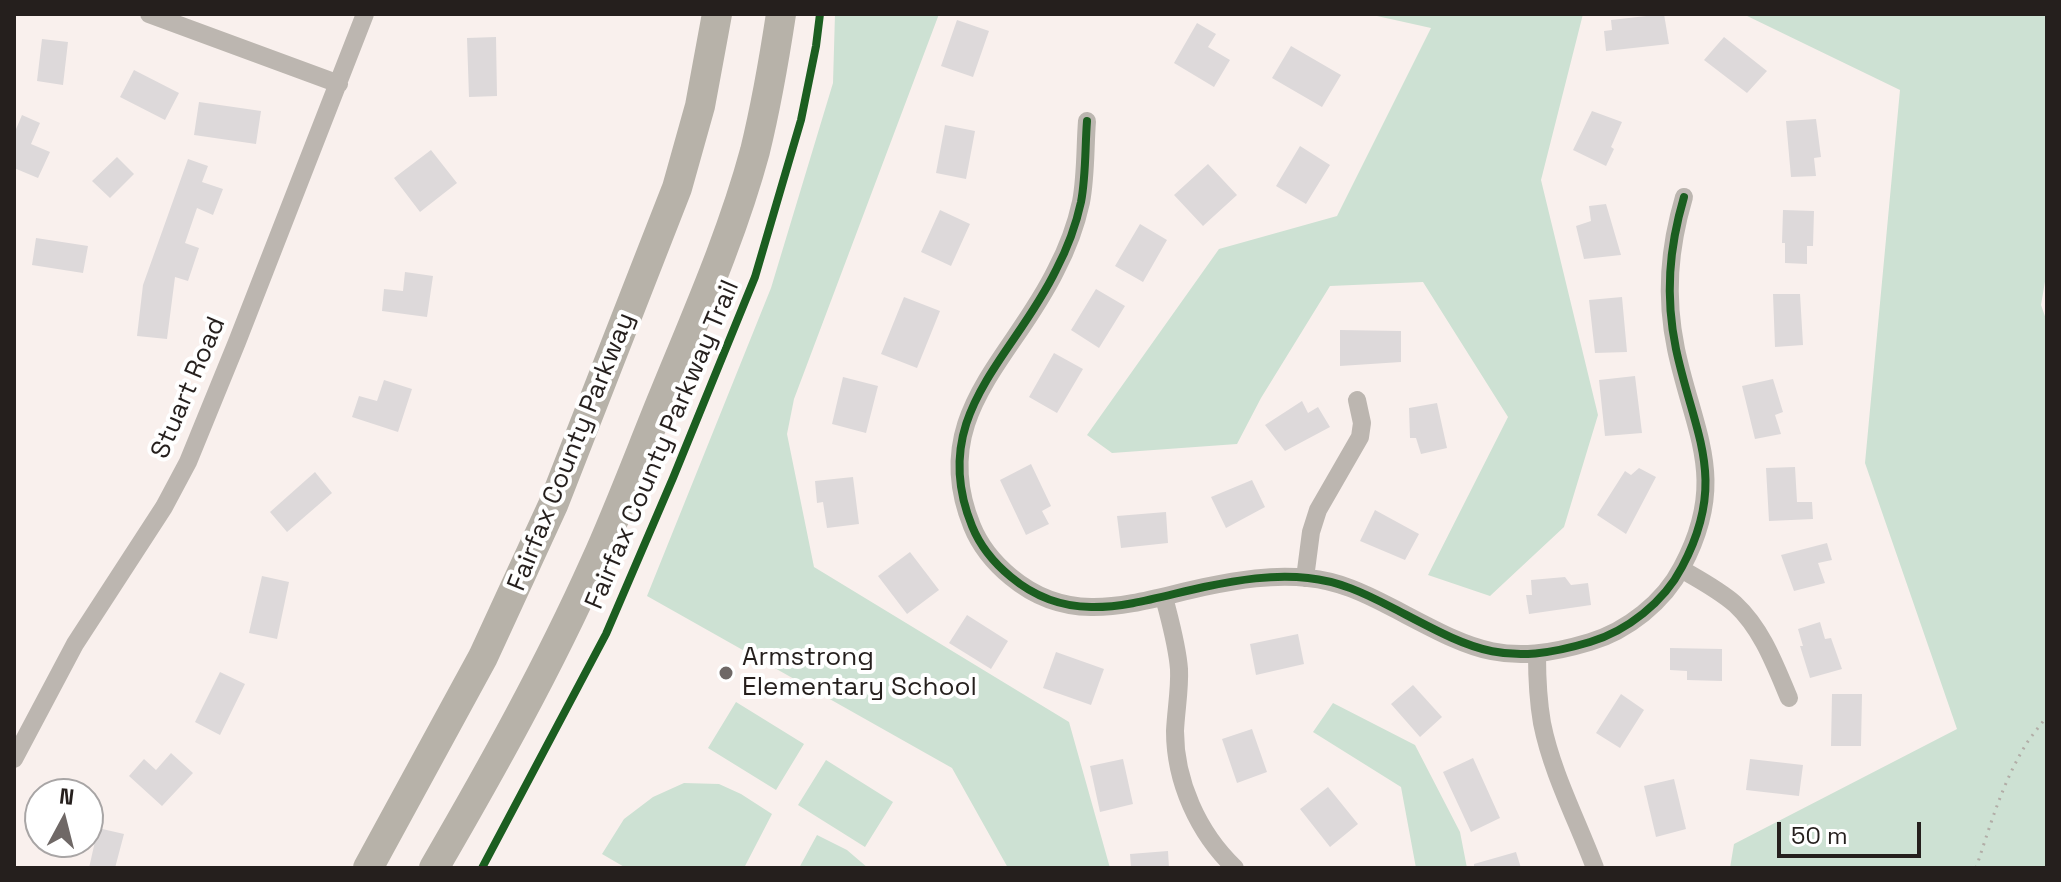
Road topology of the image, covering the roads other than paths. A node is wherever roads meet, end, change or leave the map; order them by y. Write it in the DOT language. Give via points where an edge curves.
graph roads {
  1 [pos="149,14"];
  2 [pos="365,14"];
  3 [pos="717,14"];
  4 [pos="781,14"];
  5 [pos="339,84"];
  6 [pos="1087,121"];
  7 [pos="1684,197"];
  8 [pos="1357,400"];
  9 [pos="1681,569"];
  10 [pos="1305,578"];
  11 [pos="1164,597"];
  12 [pos="1537,655"];
  13 [pos="1789,698"];
  14 [pos="14,759"];
  15 [pos="368,868"];
  16 [pos="434,868"];
  17 [pos="1235,868"];
  18 [pos="1595,868"];
  1 -- 5 [label="street"];
  2 -- 5 [label="street, Stuart Road"];
  3 -- 15 [label="highway, Fairfax County Parkway" via="700,106 677,188 553,505 483,657"];
  4 -- 16 [label="highway" via="755,151 684,347 568,621"];
  5 -- 14 [label="street, Stuart Road" via="188,462 75,644"];
  6 -- 11 [label="street" via="1082,199 1070,237 1042,295 974,402 959,452 959,481 981,545 1019,583 1042,596 1092,608"];
  7 -- 9 [label="street" via="1669,263 1670,306 1706,474 1698,533"];
  8 -- 10 [label="street" via="1360,437 1318,510"];
  9 -- 12 [label="street" via="1629,624 1601,639"];
  9 -- 13 [label="street" via="1716,589 1752,622"];
  10 -- 11 [label="street" via="1247,579"];
  10 -- 12 [label="street" via="1356,589 1459,643 1487,652"];
  11 -- 17 [label="street" via="1176,641 1175,732 1183,785 1205,830"];
  12 -- 18 [label="street" via="1543,725"];
}
